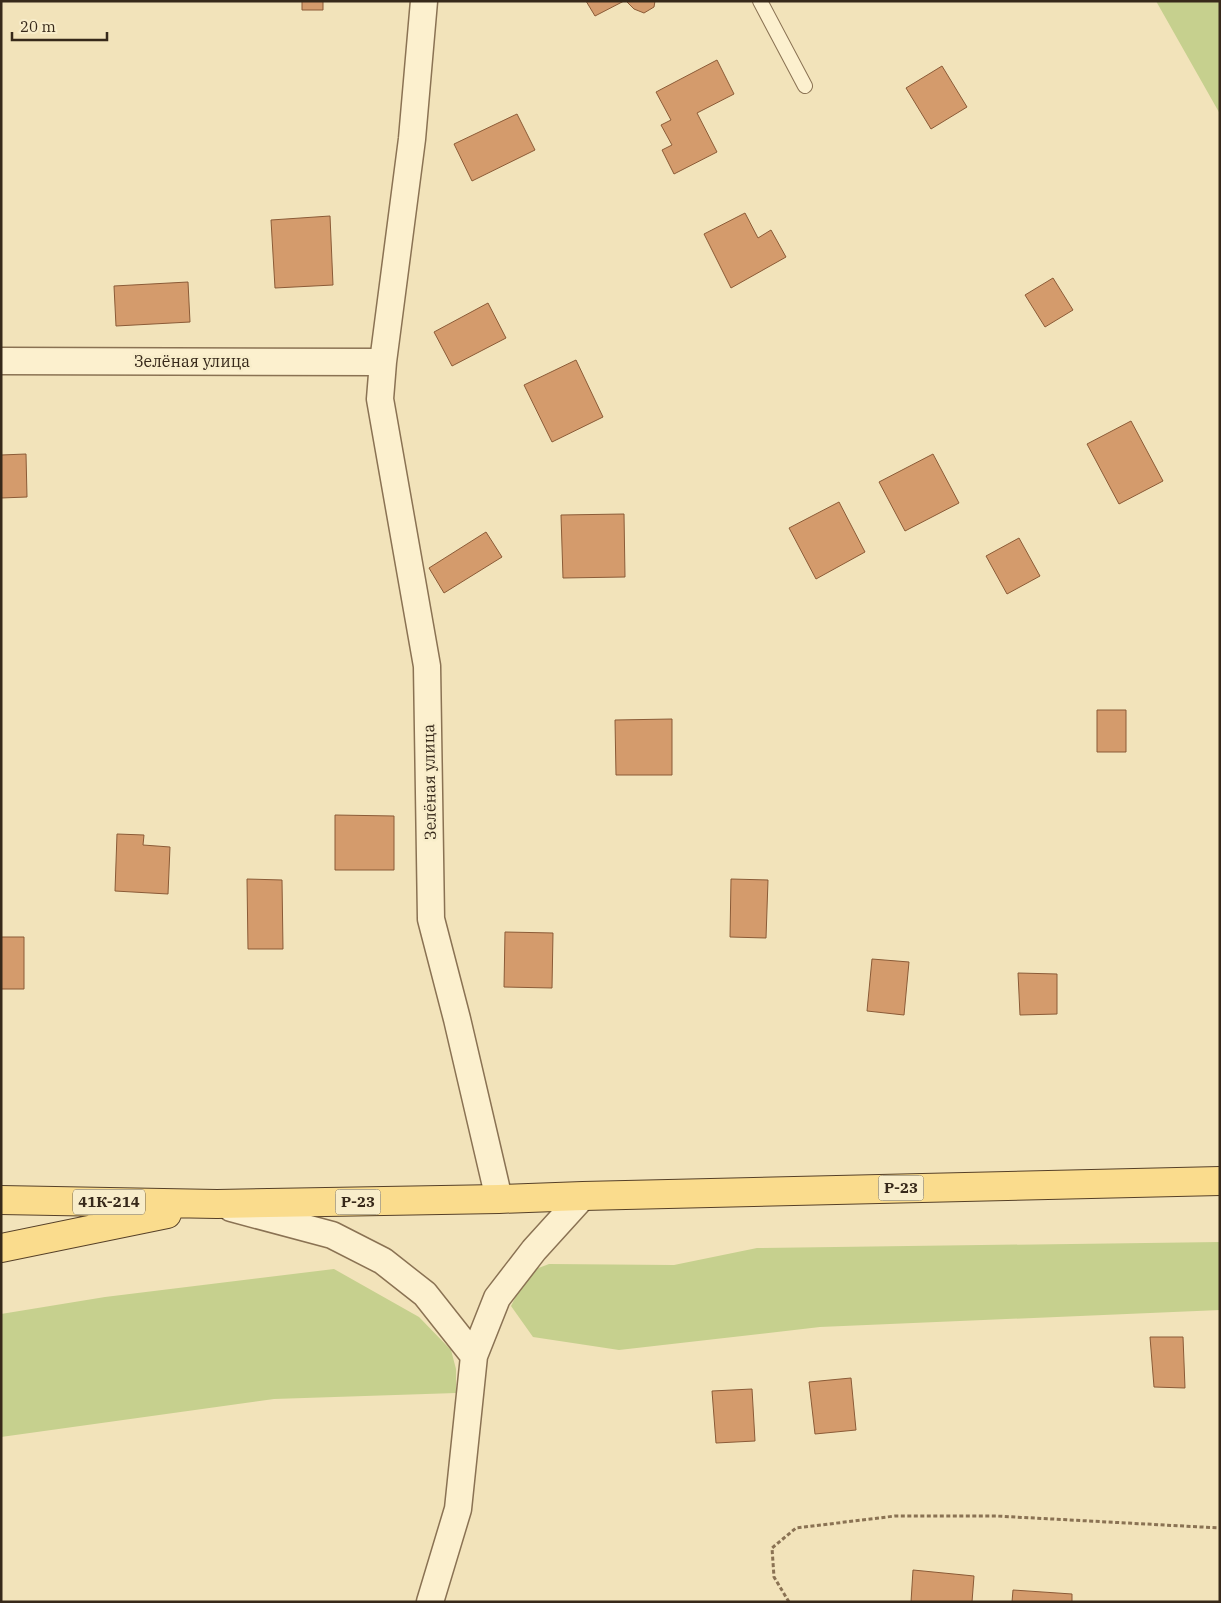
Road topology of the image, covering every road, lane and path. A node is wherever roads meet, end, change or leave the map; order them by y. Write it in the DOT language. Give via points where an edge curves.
graph roads {
  1 [pos="424,1"];
  2 [pos="760,1"];
  3 [pos="805,86"];
  4 [pos="1,361"];
  5 [pos="383,362"];
  6 [pos="1220,1181"];
  7 [pos="583,1196"];
  8 [pos="499,1199"];
  9 [pos="1,1200"];
  10 [pos="217,1204"];
  11 [pos="1,1248"];
  12 [pos="474,1356"];
  13 [pos="1220,1528"];
  14 [pos="430,1602"];
  15 [pos="789,1602"];
  1 -- 5 [label="street, Зелёная улица" via="412,140"];
  2 -- 3 [label="lane"];
  4 -- 5 [label="street, Зелёная улица"];
  5 -- 8 [label="street, Зелёная улица" via="380,399 427,666 431,920"];
  6 -- 7 [label="main road, Р-23"];
  7 -- 8 [label="main road, Р-23"];
  7 -- 12 [label="street" via="534,1250 497,1298"];
  8 -- 10 [label="main road, Р-23"];
  9 -- 10 [label="main road, 41К-214"];
  10 -- 11 [label="main road, Р-23"];
  10 -- 12 [label="street" via="332,1235 382,1260 425,1294"];
  12 -- 14 [label="street" via="458,1509"];
  13 -- 15 [label="path" via="996,1516 895,1516 796,1528 772,1548 774,1577"];
}
